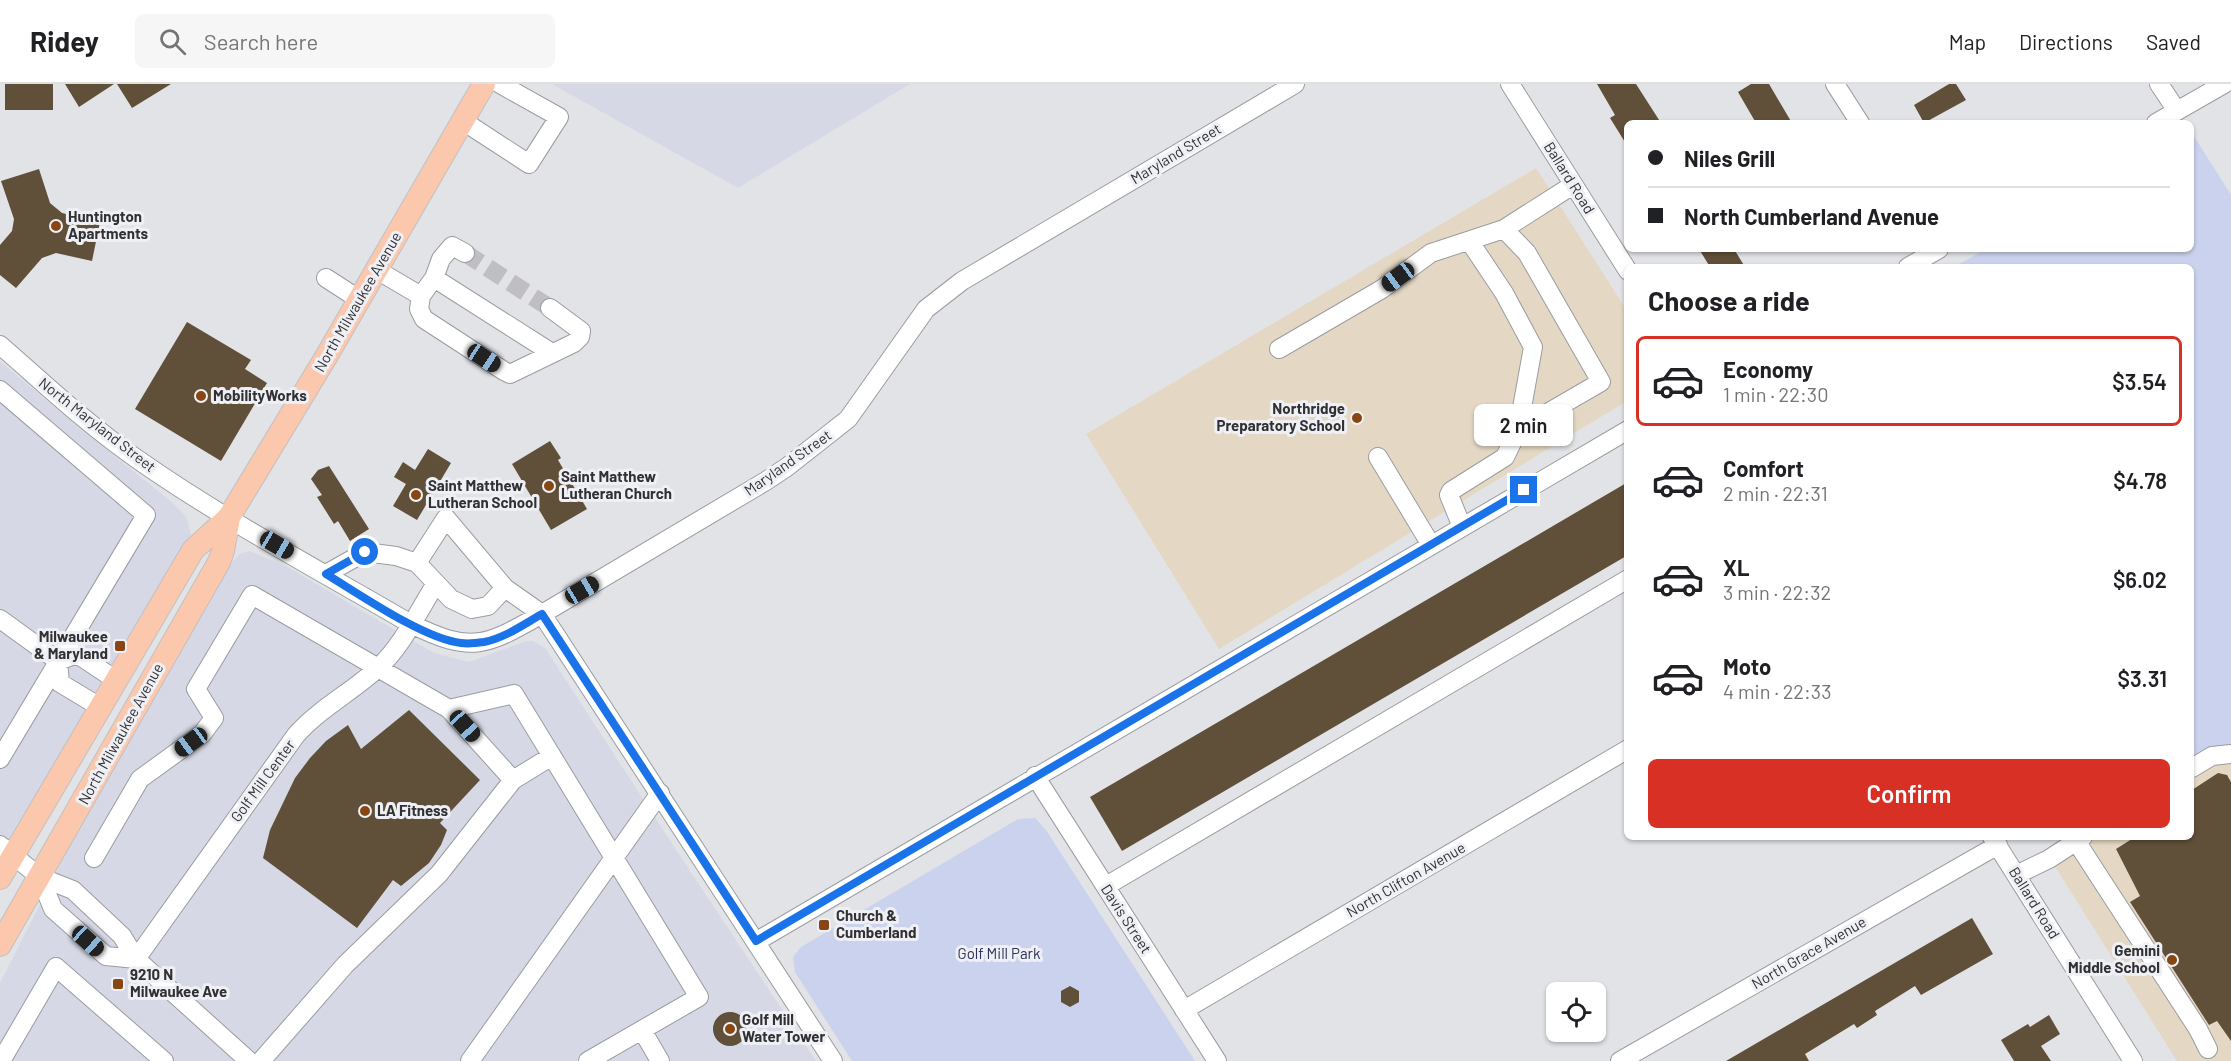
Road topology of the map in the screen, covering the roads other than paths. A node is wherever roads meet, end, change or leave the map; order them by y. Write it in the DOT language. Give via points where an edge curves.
graph roads {
  1 [pos="484,84"];
  2 [pos="500,84"];
  3 [pos="1295,84"];
  4 [pos="1510,84"];
  5 [pos="1835,84"];
  6 [pos="2159,84"];
  7 [pos="2224,84"];
  8 [pos="2177,111"];
  9 [pos="1858,120"];
  10 [pos="2161,120"];
  11 [pos="463,121"];
  12 [pos="1573,185"];
  13 [pos="1504,229"];
  14 [pos="1470,242"];
  15 [pos="1934,252"];
  16 [pos="465,253"];
  17 [pos="1913,264"];
  18 [pos="1624,265"];
  19 [pos="377,270"];
  20 [pos="326,278"];
  21 [pos="434,278"];
  22 [pos="421,296"];
  23 [pos="360,300"];
  24 [pos="550,308"];
  25 [pos="1279,349"];
  26 [pos="552,353"];
  27 [pos="4,356"];
  28 [pos="0,390"];
  29 [pos="1518,430"];
  30 [pos="1624,432"];
  31 [pos="1378,457"];
  32 [pos="229,517"];
  33 [pos="1462,527"];
  34 [pos="1431,545"];
  35 [pos="417,563"];
  36 [pos="326,574"];
  37 [pos="1624,581"];
  38 [pos="435,585"];
  39 [pos="505,588"];
  40 [pos="542,614"];
  41 [pos="0,619"];
  42 [pos="411,624"];
  43 [pos="58,661"];
  44 [pos="378,668"];
  45 [pos="116,680"];
  46 [pos="100,707"];
  47 [pos="449,709"];
  48 [pos="1624,751"];
  49 [pos="2231,754"];
  50 [pos="552,756"];
  51 [pos="0,759"];
  52 [pos="2194,767"];
  53 [pos="1035,776"];
  54 [pos="513,780"];
  55 [pos="660,793"];
  56 [pos="2078,840"];
  57 [pos="2080,840"];
  58 [pos="1995,841"];
  59 [pos="7,850"];
  60 [pos="94,858"];
  61 [pos="614,859"];
  62 [pos="2016,875"];
  63 [pos="40,877"];
  64 [pos="0,878"];
  65 [pos="1106,886"];
  66 [pos="756,941"];
  67 [pos="0,945"];
  68 [pos="136,959"];
  69 [pos="1184,1010"];
  70 [pos="642,1030"];
  71 [pos="2208,1049"];
  72 [pos="1,1061"];
  73 [pos="164,1061"];
  74 [pos="249,1061"];
  75 [pos="261,1061"];
  76 [pos="470,1061"];
  77 [pos="588,1061"];
  78 [pos="660,1061"];
  79 [pos="833,1061"];
  80 [pos="1217,1061"];
  81 [pos="1620,1061"];
  82 [pos="2133,1061"];
  1 -- 11 [label="main road, North Milwaukee Avenue"];
  2 -- 11 [label="street" via="559,117 529,164"];
  3 -- 40 [label="street, Maryland Street" via="962,281 926,309 848,419 766,481"];
  4 -- 12 [label="street, Ballard Road"];
  5 -- 9 [label="street"];
  6 -- 8 [label="street"];
  7 -- 8 [label="street"];
  8 -- 10 [label="street"];
  11 -- 19 [label="main road, North Milwaukee Avenue"];
  12 -- 13 [label="street"];
  12 -- 18 [label="street, Ballard Road"];
  13 -- 14 [label="street"];
  13 -- 29 [label="street" via="1527,253 1601,382"];
  14 -- 25 [label="street" via="1431,253 1382,289"];
  14 -- 29 [label="street" via="1533,347"];
  15 -- 17 [label="street"];
  16 -- 21 [label="street" via="452,246 447,249"];
  19 -- 22 [label="street"];
  19 -- 23 [label="main road, North Milwaukee Avenue"];
  20 -- 23 [label="street"];
  21 -- 22 [label="street"];
  21 -- 26 [label="street"];
  22 -- 26 [label="street" via="419,309 424,319 510,374"];
  23 -- 32 [label="main road, North Milwaukee Avenue"];
  24 -- 26 [label="street" via="581,331 574,343"];
  27 -- 32 [label="street, North Maryland Street" via="109,438"];
  28 -- 43 [label="street" via="146,515"];
  29 -- 33 [label="street" via="1505,457 1449,493"];
  30 -- 33 [label="street"];
  31 -- 34 [label="street"];
  32 -- 36 [label="street, Maryland Street"];
  32 -- 45 [label="main road, North Milwaukee Avenue" via="193,550"];
  32 -- 63 [label="main road, North Milwaukee Avenue" via="219,562"];
  33 -- 34 [label="street"];
  34 -- 53 [label="street"];
  35 -- 36 [label="street" via="365,552"];
  35 -- 38 [label="street"];
  35 -- 39 [label="street" via="446,518"];
  36 -- 42 [label="street, Maryland Street"];
  37 -- 65 [label="street"];
  38 -- 39 [label="street" via="451,599 472,609 488,606"];
  38 -- 42 [label="street, Golf Mill Center"];
  39 -- 40 [label="street"];
  40 -- 42 [label="street, Maryland Street" via="486,642 461,644"];
  40 -- 55 [label="street"];
  41 -- 43 [label="street"];
  42 -- 44 [label="street, Golf Mill Center"];
  43 -- 45 [label="street" via="77,654"];
  43 -- 46 [label="street" via="60,682"];
  43 -- 51 [label="street"];
  44 -- 47 [label="street"];
  44 -- 60 [label="street" via="252,596 196,689 214,718 202,734 140,779"];
  44 -- 68 [label="street, Golf Mill Center" via="296,735"];
  45 -- 46 [label="main road, North Milwaukee Avenue"];
  46 -- 59 [label="main road, North Milwaukee Avenue"];
  47 -- 50 [label="street" via="514,694"];
  47 -- 54 [label="street"];
  48 -- 69 [label="street, North Clifton Avenue"];
  49 -- 52 [label="street" via="2212,756"];
  50 -- 54 [label="street"];
  50 -- 61 [label="street"];
  53 -- 65 [label="street, Davis Street"];
  53 -- 66 [label="street"];
  54 -- 75 [label="street" via="439,874 345,966"];
  55 -- 61 [label="street"];
  55 -- 66 [label="street"];
  56 -- 62 [label="street"];
  57 -- 71 [label="street"];
  58 -- 62 [label="street, Ballard Road"];
  58 -- 81 [label="street, North Grace Avenue"];
  59 -- 63 [label="street"];
  59 -- 64 [label="main road, North Milwaukee Avenue"];
  61 -- 70 [label="street" via="699,997"];
  61 -- 76 [label="street"];
  62 -- 82 [label="street, Ballard Road"];
  63 -- 67 [label="main road, North Milwaukee Avenue"];
  63 -- 68 [label="street" via="73,890 122,936"];
  63 -- 68 [label="street" via="54,909 106,956"];
  65 -- 69 [label="street, Davis Street"];
  66 -- 79 [label="street"];
  68 -- 74 [label="street"];
  69 -- 80 [label="street, Davis Street"];
  70 -- 77 [label="street"];
  70 -- 78 [label="street"];
  72 -- 73 [label="street" via="56,967"];
}
